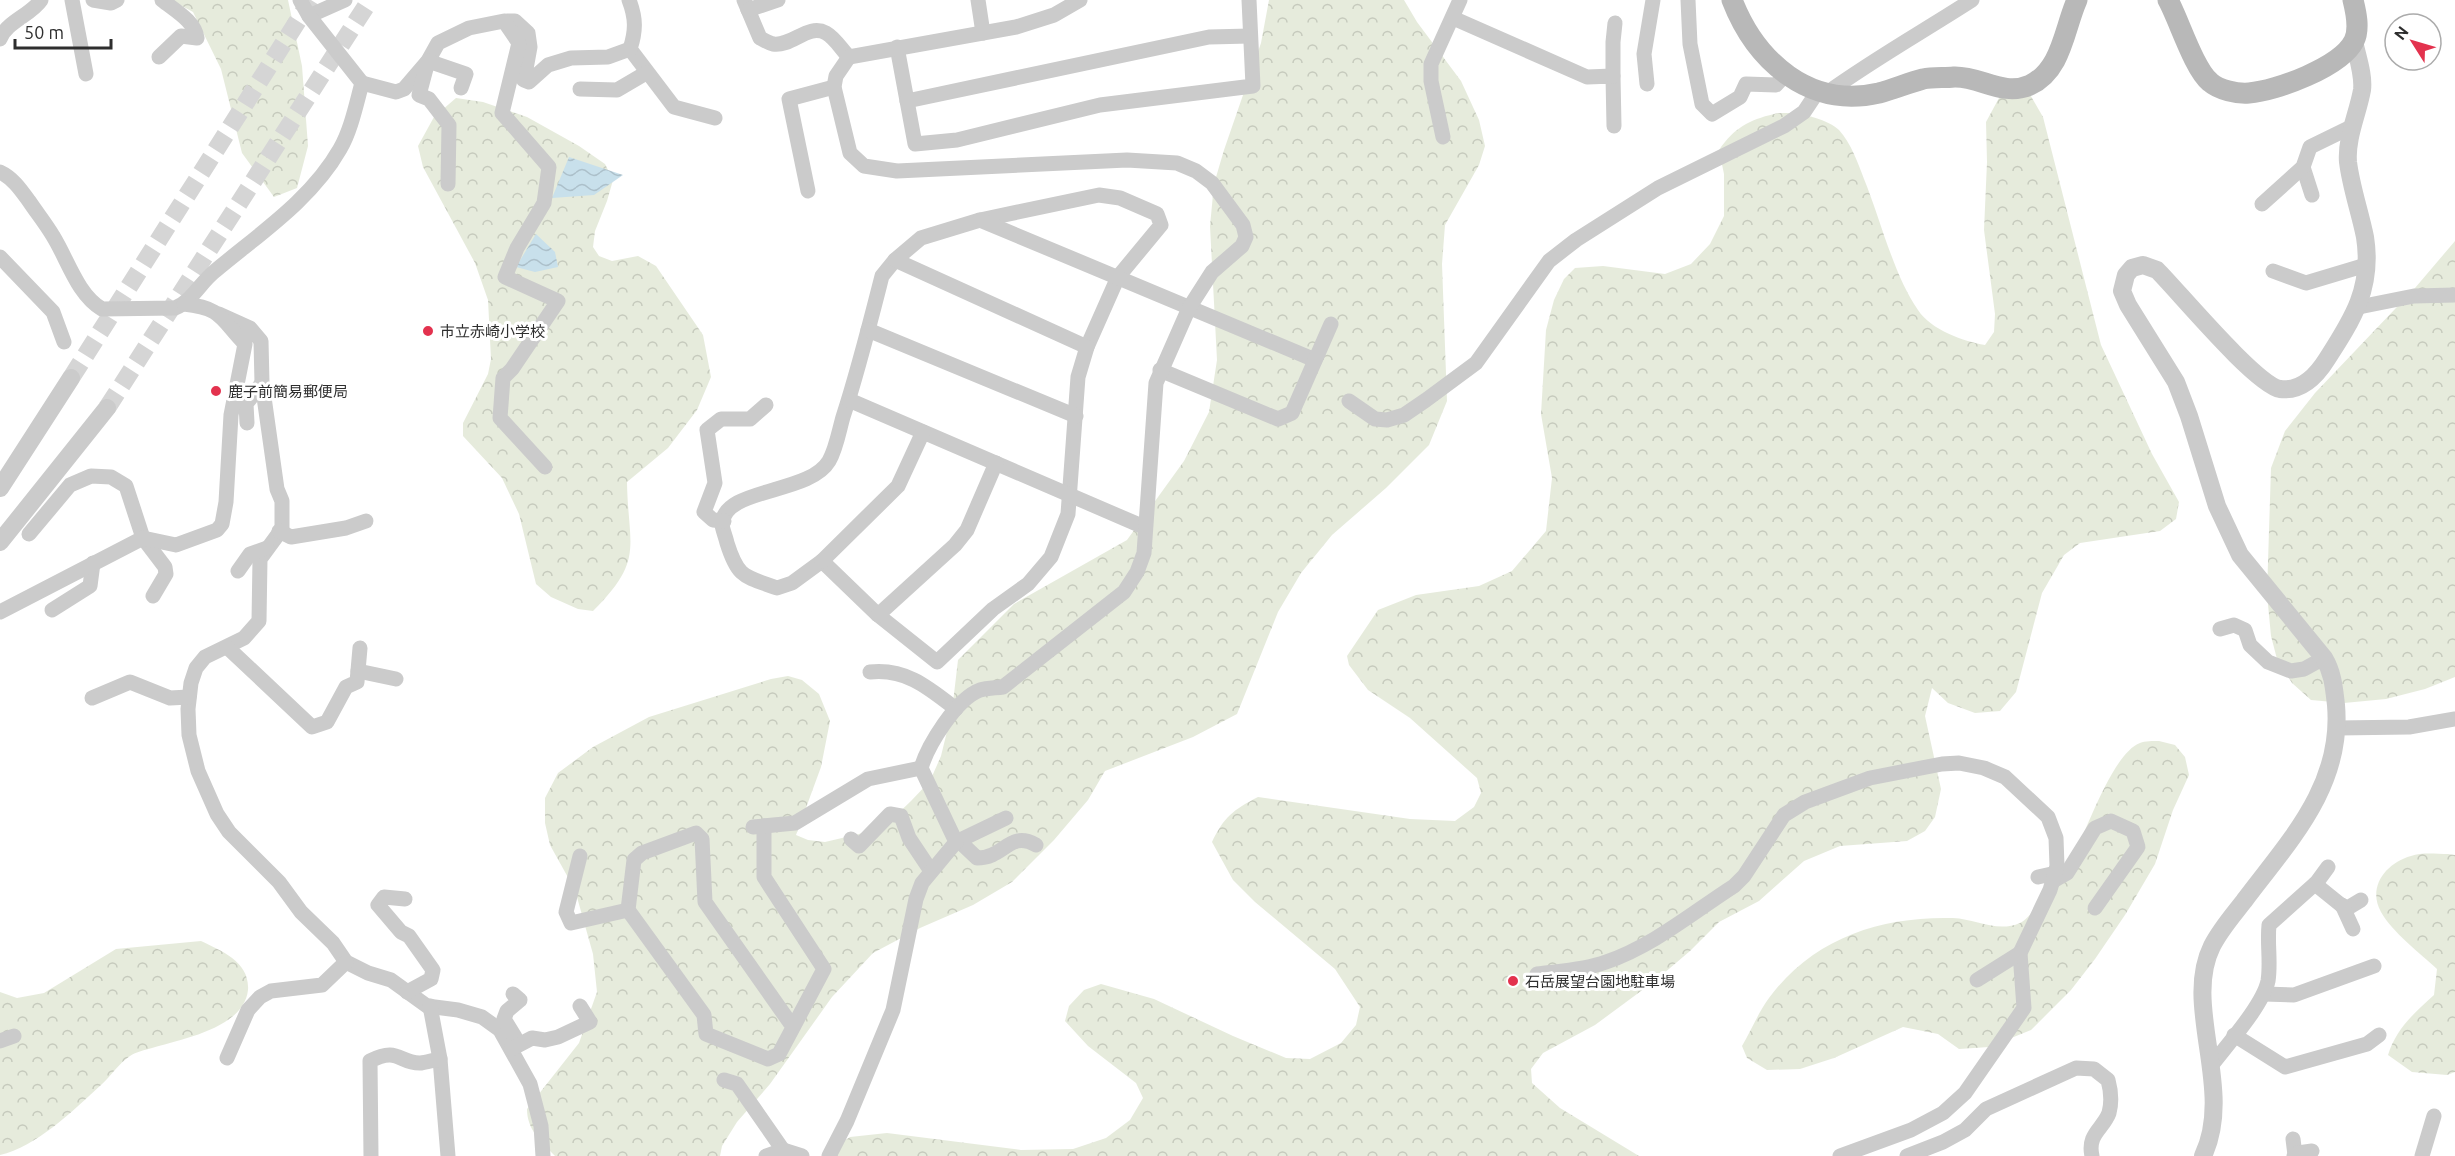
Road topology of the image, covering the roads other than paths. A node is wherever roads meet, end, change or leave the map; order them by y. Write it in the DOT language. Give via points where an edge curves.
graph roads {
  1 [pos="41,0"];
  2 [pos="72,0"];
  3 [pos="93,0"];
  4 [pos="117,0"];
  5 [pos="162,0"];
  6 [pos="300,0"];
  7 [pos="345,0"];
  8 [pos="629,0"];
  9 [pos="778,0"];
  10 [pos="978,0"];
  11 [pos="1080,0"];
  12 [pos="1250,0"];
  13 [pos="1460,0"];
  14 [pos="1653,0"];
  15 [pos="1688,0"];
  16 [pos="1732,0"];
  17 [pos="1972,0"];
  18 [pos="2077,0"];
  19 [pos="2168,0"];
  20 [pos="2353,0"];
  21 [pos="746,5"];
  22 [pos="309,16"];
  23 [pos="1453,18"];
  24 [pos="504,21"];
  25 [pos="1615,23"];
  26 [pos="983,33"];
  27 [pos="1250,36"];
  28 [pos="0,39"];
  29 [pos="2354,41"];
  30 [pos="897,47"];
  31 [pos="630,49"];
  32 [pos="159,57"];
  33 [pos="849,57"];
  34 [pos="428,61"];
  35 [pos="646,73"];
  36 [pos="86,74"];
  37 [pos="466,74"];
  38 [pos="1786,74"];
  39 [pos="1614,76"];
  40 [pos="362,83"];
  41 [pos="1647,84"];
  42 [pos="834,87"];
  43 [pos="580,89"];
  44 [pos="1823,92"];
  45 [pos="907,101"];
  46 [pos="714,118"];
  47 [pos="1614,126"];
  48 [pos="2353,126"];
  49 [pos="1443,137"];
  50 [pos="2302,167"];
  51 [pos="0,172"];
  52 [pos="448,183"];
  53 [pos="808,191"];
  54 [pos="2312,195"];
  55 [pos="2262,204"];
  56 [pos="980,220"];
  57 [pos="0,257"];
  58 [pos="895,260"];
  59 [pos="2366,265"];
  60 [pos="2273,271"];
  61 [pos="1118,277"];
  62 [pos="2455,295"];
  63 [pos="184,304"];
  64 [pos="2359,307"];
  65 [pos="1189,308"];
  66 [pos="219,314"];
  67 [pos="1331,324"];
  68 [pos="868,330"];
  69 [pos="64,342"];
  70 [pos="1087,347"];
  71 [pos="1315,360"];
  72 [pos="1160,370"];
  73 [pos="70,378"];
  74 [pos="262,383"];
  75 [pos="849,400"];
  76 [pos="1349,401"];
  77 [pos="766,405"];
  78 [pos="107,408"];
  79 [pos="1076,416"];
  80 [pos="247,423"];
  81 [pos="923,432"];
  82 [pos="996,463"];
  83 [pos="545,467"];
  84 [pos="0,488"];
  85 [pos="1069,494"];
  86 [pos="366,521"];
  87 [pos="724,521"];
  88 [pos="1144,526"];
  89 [pos="279,531"];
  90 [pos="29,534"];
  91 [pos="143,538"];
  92 [pos="0,542"];
  93 [pos="267,548"];
  94 [pos="822,561"];
  95 [pos="93,563"];
  96 [pos="238,571"];
  97 [pos="153,596"];
  98 [pos="52,610"];
  99 [pos="0,612"];
  100 [pos="878,615"];
  101 [pos="2220,629"];
  102 [pos="227,647"];
  103 [pos="360,648"];
  104 [pos="2324,658"];
  105 [pos="358,671"];
  106 [pos="870,672"];
  107 [pos="396,679"];
  108 [pos="189,697"];
  109 [pos="92,698"];
  110 [pos="956,709"];
  111 [pos="2455,719"];
  112 [pos="2338,728"];
  113 [pos="921,768"];
  114 [pos="1006,818"];
  115 [pos="957,841"];
  116 [pos="1036,845"];
  117 [pos="859,846"];
  118 [pos="574,861"];
  119 [pos="2328,867"];
  120 [pos="931,871"];
  121 [pos="2049,877"];
  122 [pos="2315,884"];
  123 [pos="405,899"];
  124 [pos="2361,900"];
  125 [pos="2342,905"];
  126 [pos="2095,908"];
  127 [pos="628,910"];
  128 [pos="2353,929"];
  129 [pos="2020,953"];
  130 [pos="346,962"];
  131 [pos="2374,966"];
  132 [pos="1537,974"];
  133 [pos="1977,980"];
  134 [pos="407,992"];
  135 [pos="513,994"];
  136 [pos="2264,994"];
  137 [pos="430,1006"];
  138 [pos="580,1006"];
  139 [pos="793,1027"];
  140 [pos="2234,1035"];
  141 [pos="2379,1035"];
  142 [pos="515,1047"];
  143 [pos="227,1058"];
  144 [pos="440,1059"];
  145 [pos="2211,1066"];
  146 [pos="724,1080"];
  147 [pos="2434,1116"];
  148 [pos="2293,1139"];
  149 [pos="783,1150"];
  150 [pos="2312,1151"];
  151 [pos="370,1156"];
  152 [pos="448,1156"];
  153 [pos="543,1156"];
  154 [pos="766,1156"];
  155 [pos="802,1156"];
  156 [pos="829,1156"];
  157 [pos="1840,1156"];
  158 [pos="1907,1156"];
  159 [pos="2092,1156"];
  160 [pos="2204,1156"];
  161 [pos="2295,1156"];
  162 [pos="2422,1156"];
  1 -- 28 [label="street"];
  2 -- 36 [label="street"];
  3 -- 4 [label="street"];
  5 -- 32 [label="street" via="184,17 197,38 182,36"];
  6 -- 22 [label="street"];
  7 -- 22 [label="street"];
  8 -- 31 [label="street" via="635,17"];
  9 -- 21 [label="street"];
  10 -- 26 [label="street"];
  11 -- 26 [label="street" via="1054,15"];
  12 -- 27 [label="street"];
  13 -- 23 [label="street"];
  14 -- 41 [label="street" via="1644,54"];
  15 -- 38 [label="street" via="1690,44 1702,104 1712,114 1740,97 1746,84 1776,85"];
  16 -- 38 [label="main road" via="1769,61"];
  17 -- 44 [label="street"];
  18 -- 44 [label="main road" via="2049,72 2029,86 2000,89 1959,77 1925,78 1878,93 1851,96"];
  19 -- 29 [label="main road" via="2201,74 2211,83 2237,93 2282,86 2338,60"];
  20 -- 29 [label="main road" via="2357,30"];
  21 -- 33 [label="street" via="760,38 774,44 813,30 821,31"];
  22 -- 40 [label="street"];
  23 -- 39 [label="street" via="1587,77"];
  23 -- 49 [label="street" via="1431,64"];
  24 -- 31 [label="street" via="515,21 528,33 530,47 524,80 529,82 548,65 571,58 608,57"];
  24 -- 34 [label="street" via="469,28 438,43"];
  24 -- 83 [label="street" via="519,43 502,113 549,166 544,203 516,248 505,277 558,301 503,378 500,418"];
  25 -- 39 [label="street"];
  26 -- 30 [label="street"];
  27 -- 45 [label="street" via="1209,37"];
  27 -- 45 [label="street" via="1252,86 1100,105 957,140 915,144"];
  29 -- 48 [label="street" via="2362,88"];
  30 -- 33 [label="street"];
  30 -- 45 [label="street"];
  31 -- 35 [label="street"];
  33 -- 42 [label="street" via="836,76"];
  34 -- 37 [label="street"];
  34 -- 40 [label="street" via="404,89 396,92"];
  34 -- 52 [label="street" via="419,95 429,99 449,125"];
  35 -- 43 [label="street" via="616,90"];
  35 -- 46 [label="street" via="674,107"];
  38 -- 44 [label="main road" via="1797,83"];
  39 -- 47 [label="street"];
  40 -- 63 [label="street" via="342,147 325,172 297,203 208,276"];
  42 -- 53 [label="street" via="789,99"];
  42 -- 65 [label="street" via="850,153 864,166 880,170 1126,160 1177,163 1196,171 1228,202 1246,237 1242,246 1212,272"];
  44 -- 76 [label="street" via="1784,126 1658,188 1576,240 1549,261 1476,363 1404,415 1375,419"];
  48 -- 50 [label="street" via="2310,147"];
  48 -- 59 [label="street" via="2348,160 2365,239"];
  50 -- 54 [label="street"];
  50 -- 55 [label="street"];
  51 -- 63 [label="street" via="9,176 26,196 93,304 102,309 175,308"];
  56 -- 58 [label="street" via="921,238"];
  56 -- 61 [label="street"];
  56 -- 61 [label="street" via="1099,195 1120,198 1156,214 1161,225"];
  57 -- 69 [label="street" via="53,312"];
  58 -- 68 [label="street" via="882,276"];
  58 -- 70 [label="street"];
  59 -- 60 [label="street" via="2306,282"];
  59 -- 64 [label="street"];
  61 -- 65 [label="street"];
  61 -- 70 [label="street"];
  62 -- 64 [label="street" via="2414,296"];
  63 -- 66 [label="street" via="206,306"];
  64 -- 104 [label="street" via="2309,382 2279,388 2255,374 2157,270 2149,266 2132,268 2122,291 2176,382 2217,506 2240,555"];
  65 -- 71 [label="street"];
  65 -- 72 [label="street"];
  66 -- 74 [label="street" via="250,328 261,341"];
  66 -- 91 [label="street" via="245,344 231,415 222,524 217,530 176,545"];
  67 -- 71 [label="street"];
  68 -- 75 [label="street"];
  68 -- 79 [label="street"];
  70 -- 79 [label="street" via="1078,377"];
  71 -- 72 [label="street" via="1292,413 1278,419"];
  72 -- 88 [label="street"];
  73 -- 84 [label="street"];
  74 -- 80 [label="street" via="246,404"];
  74 -- 89 [label="street" via="282,501"];
  75 -- 81 [label="street"];
  75 -- 87 [label="street" via="829,461 803,481 736,501 726,509"];
  77 -- 87 [label="street" via="750,419 721,419 707,430 715,483 704,512 712,520"];
  78 -- 92 [label="street"];
  79 -- 85 [label="street"];
  81 -- 82 [label="street"];
  81 -- 94 [label="street" via="898,486"];
  82 -- 85 [label="street"];
  82 -- 100 [label="street" via="967,530"];
  85 -- 88 [label="street"];
  85 -- 100 [label="street" via="1068,514 1051,558 1028,585 993,609 937,662"];
  86 -- 89 [label="street" via="291,537"];
  87 -- 94 [label="street" via="734,565 746,576 777,588 792,583"];
  88 -- 110 [label="street" via="1144,552 1124,592 1004,687 980,690"];
  89 -- 93 [label="street"];
  90 -- 91 [label="street" via="70,485 91,476 111,477 126,486"];
  91 -- 95 [label="street"];
  91 -- 97 [label="street" via="165,567 166,574"];
  93 -- 96 [label="street" via="249,554"];
  93 -- 102 [label="street" via="260,558 259,621 244,638"];
  94 -- 100 [label="street"];
  95 -- 98 [label="street" via="90,586"];
  95 -- 99 [label="street"];
  101 -- 104 [label="street" via="2234,625 2245,630 2250,645 2268,662 2291,671"];
  102 -- 105 [label="street" via="312,727 327,722 346,687 357,682"];
  102 -- 108 [label="street" via="205,657 196,668"];
  103 -- 105 [label="street"];
  104 -- 112 [label="street" via="2332,672"];
  105 -- 107 [label="street"];
  106 -- 110 [label="street" via="885,670 920,681"];
  108 -- 109 [label="street" via="170,698 130,682"];
  108 -- 130 [label="street" via="189,735 198,771 217,814"];
  110 -- 113 [label="street" via="926,752"];
  111 -- 112 [label="street" via="2409,728"];
  112 -- 145 [label="street" via="2327,780 2310,813 2212,946 2203,982"];
  113 -- 115 [label="street"];
  113 -- 139 [label="street" via="868,779 795,823 759,826 764,877 824,969"];
  114 -- 115 [label="street"];
  115 -- 116 [label="street" via="977,858 987,858 1022,839"];
  115 -- 120 [label="street"];
  117 -- 120 [label="street" via="890,814 901,816 909,838"];
  118 -- 127 [label="street" via="566,912 571,923"];
  119 -- 122 [label="street"];
  120 -- 156 [label="street" via="916,899 893,1010"];
  121 -- 126 [label="street" via="2067,873 2095,828 2111,821 2133,831 2138,847"];
  121 -- 129 [label="street"];
  121 -- 132 [label="street" via="2057,866 2056,838 2048,817 2005,777 1984,768 1942,764 1870,778 1805,802 1784,815 1734,886 1654,941 1605,962"];
  122 -- 125 [label="street"];
  122 -- 136 [label="street" via="2269,925"];
  123 -- 134 [label="street" via="384,897 378,905 409,936 433,970 430,979"];
  124 -- 125 [label="street" via="2346,909"];
  125 -- 128 [label="street"];
  127 -- 139 [label="street" via="704,1015 706,1034 768,1059 779,1054"];
  127 -- 139 [label="street" via="634,860 642,853 696,833 702,839 705,902"];
  129 -- 133 [label="street"];
  129 -- 157 [label="street" via="2024,1008 1965,1093 1943,1113 1911,1130"];
  130 -- 134 [label="street" via="391,980"];
  130 -- 143 [label="street" via="322,984 271,991 260,997 248,1010"];
  131 -- 136 [label="street" via="2295,995"];
  134 -- 137 [label="street"];
  135 -- 142 [label="street" via="520,1000 504,1019"];
  136 -- 140 [label="street"];
  137 -- 142 [label="street" via="482,1017"];
  137 -- 144 [label="street"];
  138 -- 142 [label="street" via="590,1022 558,1037 532,1038"];
  140 -- 141 [label="street" via="2285,1067 2367,1044"];
  140 -- 145 [label="street"];
  142 -- 153 [label="street" via="541,1126"];
  144 -- 151 [label="street" via="419,1063 382,1055 370,1061"];
  144 -- 152 [label="street"];
  145 -- 160 [label="street" via="2215,1113"];
  146 -- 149 [label="street" via="737,1084"];
  147 -- 162 [label="street"];
  148 -- 161 [label="street"];
  149 -- 154 [label="street"];
  149 -- 155 [label="street"];
  150 -- 161 [label="street"];
  158 -- 159 [label="street" via="1965,1130 1986,1109 2076,1068 2094,1069 2108,1080 2111,1094 2108,1114 2094,1134"];
}
